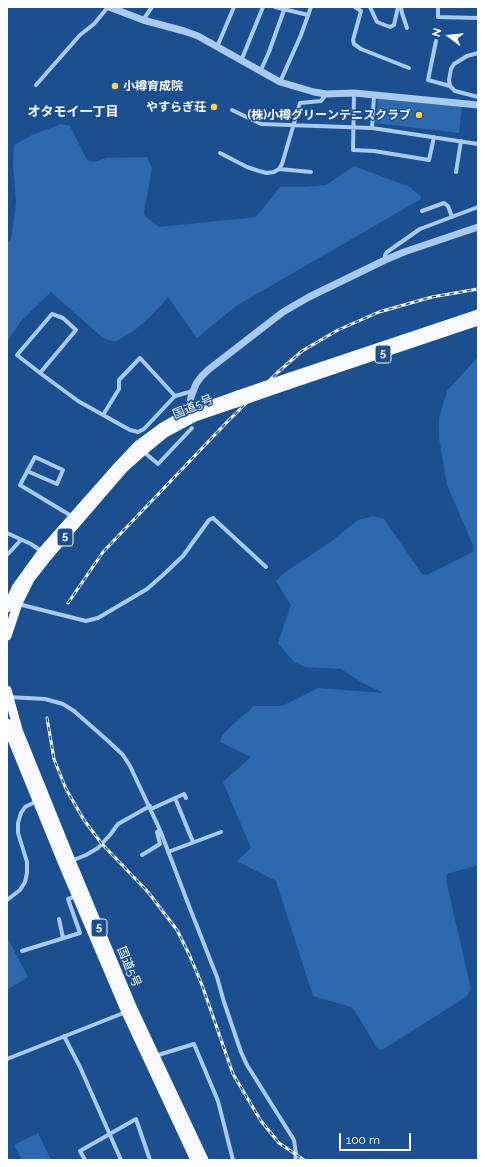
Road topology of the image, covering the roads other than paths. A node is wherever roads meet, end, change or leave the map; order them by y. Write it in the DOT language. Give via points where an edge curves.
graph roads {
  1 [pos="108,7"];
  2 [pos="128,7"];
  3 [pos="152,7"];
  4 [pos="234,7"];
  5 [pos="264,7"];
  6 [pos="275,7"];
  7 [pos="311,7"];
  8 [pos="355,7"];
  9 [pos="370,7"];
  10 [pos="398,7"];
  11 [pos="401,7"];
  12 [pos="438,7"];
  13 [pos="287,9"];
  14 [pos="123,14"];
  15 [pos="308,15"];
  16 [pos="478,18"];
  17 [pos="143,20"];
  18 [pos="407,28"];
  19 [pos="436,40"];
  20 [pos="217,47"];
  21 [pos="478,53"];
  22 [pos="241,61"];
  23 [pos="409,68"];
  24 [pos="260,72"];
  25 [pos="280,82"];
  26 [pos="36,86"];
  27 [pos="450,86"];
  28 [pos="354,92"];
  29 [pos="326,94"];
  30 [pos="374,95"];
  31 [pos="478,97"];
  32 [pos="478,105"];
  33 [pos="232,110"];
  34 [pos="294,125"];
  35 [pos="353,127"];
  36 [pos="372,128"];
  37 [pos="434,137"];
  38 [pos="461,141"];
  39 [pos="478,144"];
  40 [pos="220,154"];
  41 [pos="279,169"];
  42 [pos="311,172"];
  43 [pos="456,172"];
  44 [pos="478,207"];
  45 [pos="422,211"];
  46 [pos="452,217"];
  47 [pos="478,227"];
  48 [pos="385,260"];
  49 [pos="478,314"];
  50 [pos="478,321"];
  51 [pos="40,374"];
  52 [pos="289,381"];
  53 [pos="193,390"];
  54 [pos="175,396"];
  55 [pos="194,414"];
  56 [pos="103,415"];
  57 [pos="192,428"];
  58 [pos="140,448"];
  59 [pos="27,471"];
  60 [pos="75,519"];
  61 [pos="7,533"];
  62 [pos="21,540"];
  63 [pos="45,554"];
  64 [pos="7,555"];
  65 [pos="266,567"];
  66 [pos="11,604"];
  67 [pos="7,636"];
  68 [pos="7,694"];
  69 [pos="7,723"];
  70 [pos="12,733"];
  71 [pos="175,798"];
  72 [pos="186,798"];
  73 [pos="41,800"];
  74 [pos="150,807"];
  75 [pos="160,830"];
  76 [pos="221,832"];
  77 [pos="193,842"];
  78 [pos="168,852"];
  79 [pos="142,855"];
  80 [pos="67,862"];
  81 [pos="81,894"];
  82 [pos="7,900"];
  83 [pos="59,918"];
  84 [pos="63,938"];
  85 [pos="22,951"];
  86 [pos="130,1011"];
  87 [pos="64,1036"];
  88 [pos="151,1058"];
  89 [pos="7,1059"];
  90 [pos="109,1133"];
  91 [pos="85,1160"];
  92 [pos="121,1160"];
  93 [pos="150,1160"];
  94 [pos="195,1160"];
  95 [pos="204,1160"];
  96 [pos="233,1160"];
  97 [pos="295,1160"];
  1 -- 14 [label="street"];
  1 -- 26 [label="street"];
  2 -- 14 [label="street"];
  3 -- 17 [label="street"];
  4 -- 20 [label="street"];
  5 -- 22 [label="street"];
  6 -- 13 [label="street"];
  7 -- 15 [label="street"];
  8 -- 23 [label="street" via="361,11 354,44"];
  9 -- 10 [label="street" via="377,22 390,27 394,25"];
  11 -- 18 [label="street"];
  12 -- 16 [label="street" via="438,17"];
  13 -- 15 [label="street"];
  13 -- 24 [label="street"];
  14 -- 17 [label="street"];
  15 -- 25 [label="street"];
  17 -- 20 [label="street" via="198,36"];
  19 -- 27 [label="street" via="428,80"];
  20 -- 22 [label="street"];
  21 -- 27 [label="street" via="454,64 450,74"];
  22 -- 24 [label="street"];
  24 -- 25 [label="street"];
  25 -- 29 [label="street"];
  27 -- 31 [label="street" via="455,91"];
  28 -- 29 [label="street"];
  28 -- 30 [label="street"];
  28 -- 35 [label="street"];
  29 -- 34 [label="street" via="321,101 300,103"];
  30 -- 32 [label="street"];
  30 -- 36 [label="street"];
  33 -- 34 [label="street" via="261,124"];
  34 -- 35 [label="street"];
  34 -- 41 [label="street"];
  35 -- 36 [label="street"];
  35 -- 37 [label="street" via="353,150 430,160"];
  36 -- 37 [label="street"];
  37 -- 38 [label="street"];
  38 -- 39 [label="street"];
  38 -- 43 [label="street"];
  40 -- 41 [label="street" via="259,171 267,173"];
  41 -- 42 [label="street"];
  44 -- 46 [label="street"];
  45 -- 46 [label="street" via="444,203"];
  46 -- 48 [label="street" via="420,229 387,252"];
  47 -- 48 [label="street"];
  48 -- 53 [label="street" via="283,312 208,370"];
  49 -- 52 [label="highway, 国道5号 / 5"];
  50 -- 52 [label="highway, 国道5号 / 5"];
  51 -- 51 [label="street" via="76,330 63,318 52,314 17,355"];
  51 -- 56 [label="street"];
  52 -- 55 [label="highway, 国道5号 / 5, bridge"];
  53 -- 54 [label="street"];
  53 -- 55 [label="street" via="190,403"];
  54 -- 56 [label="street" via="144,429 138,432"];
  54 -- 56 [label="street" via="140,358 119,380 119,389"];
  55 -- 58 [label="highway, 国道5号 / 5" via="162,428"];
  57 -- 58 [label="street" via="158,464"];
  58 -- 60 [label="highway, 国道5号 / 5"];
  59 -- 59 [label="street" via="35,457 63,470 57,484"];
  59 -- 60 [label="street" via="20,485"];
  60 -- 63 [label="highway, 国道5号 / 5"];
  61 -- 62 [label="street"];
  62 -- 63 [label="street" via="32,544"];
  62 -- 64 [label="street"];
  63 -- 66 [label="highway, 国道5号 / 5" via="24,575"];
  65 -- 66 [label="street" via="213,518 184,556 147,589 98,618 86,620"];
  66 -- 67 [label="highway, 国道5号 / 5"];
  68 -- 70 [label="highway, 国道5号 / 5"];
  68 -- 74 [label="street" via="45,699 63,704 74,711 122,755"];
  69 -- 70 [label="highway, 国道5号 / 5"];
  70 -- 73 [label="highway, 国道5号 / 5"];
  71 -- 72 [label="street" via="184,794"];
  71 -- 74 [label="street"];
  71 -- 77 [label="street"];
  73 -- 80 [label="highway, 国道5号 / 5"];
  73 -- 82 [label="street" via="25,807 21,814 18,833 27,862 27,874 20,890"];
  74 -- 75 [label="street"];
  74 -- 80 [label="street" via="118,824 98,848"];
  75 -- 78 [label="street"];
  75 -- 79 [label="street" via="157,832 160,844"];
  76 -- 77 [label="street"];
  77 -- 78 [label="street"];
  78 -- 97 [label="street" via="217,977 241,1052 294,1140"];
  80 -- 81 [label="highway, 国道5号 / 5"];
  81 -- 84 [label="street" via="68,899 80,933"];
  81 -- 86 [label="highway, 国道5号 / 5"];
  83 -- 84 [label="street"];
  84 -- 85 [label="street"];
  86 -- 87 [label="street"];
  86 -- 88 [label="highway, 国道5号 / 5"];
  87 -- 89 [label="street"];
  87 -- 90 [label="street"];
  88 -- 94 [label="highway, 国道5号 / 5"];
  88 -- 95 [label="highway, 国道5号 / 5"];
  88 -- 96 [label="street" via="194,1044 218,1101"];
  90 -- 91 [label="street" via="80,1151"];
  90 -- 92 [label="street"];
  90 -- 93 [label="street" via="136,1119"];
}
